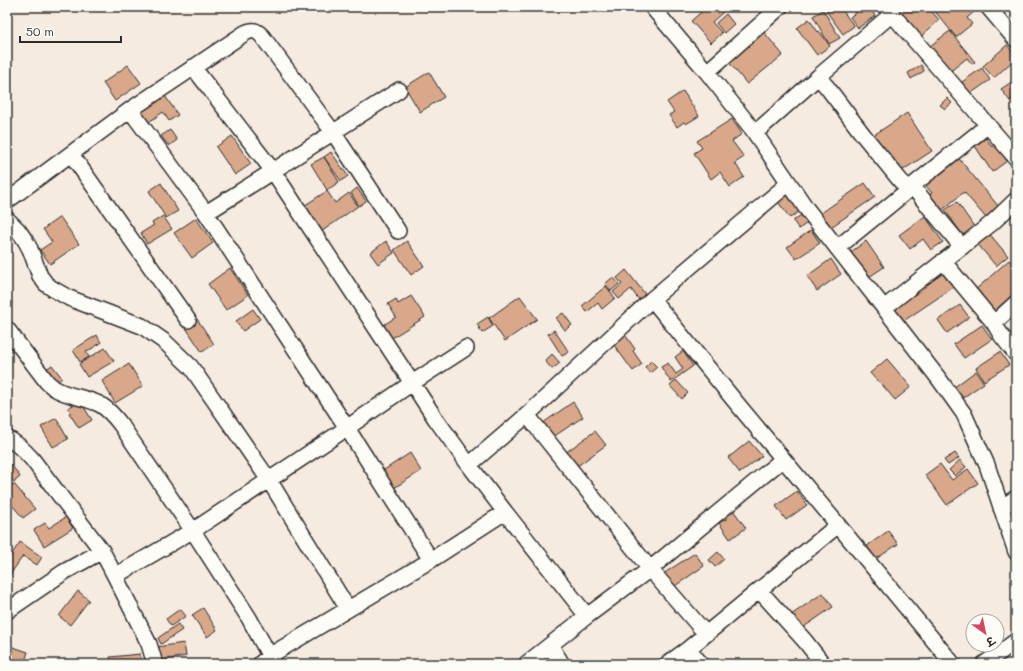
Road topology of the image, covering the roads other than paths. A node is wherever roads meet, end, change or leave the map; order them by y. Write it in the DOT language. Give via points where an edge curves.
graph roads {
  1 [pos="780,7"];
  2 [pos="988,7"];
  3 [pos="659,9"];
  4 [pos="889,10"];
  5 [pos="1016,40"];
  6 [pos="193,67"];
  7 [pos="707,72"];
  8 [pos="818,77"];
  9 [pos="399,90"];
  10 [pos="130,110"];
  11 [pos="988,125"];
  12 [pos="333,132"];
  13 [pos="755,133"];
  14 [pos="71,154"];
  15 [pos="1016,158"];
  16 [pos="273,171"];
  17 [pos="789,183"];
  18 [pos="910,188"];
  19 [pos="1016,200"];
  20 [pos="7,201"];
  21 [pos="206,213"];
  22 [pos="7,219"];
  23 [pos="398,231"];
  24 [pos="962,247"];
  25 [pos="837,248"];
  26 [pos="943,261"];
  27 [pos="652,299"];
  28 [pos="1016,303"];
  29 [pos="884,308"];
  30 [pos="188,320"];
  31 [pos="994,322"];
  32 [pos="7,329"];
  33 [pos="466,348"];
  34 [pos="1016,354"];
  35 [pos="412,383"];
  36 [pos="527,415"];
  37 [pos="347,428"];
  38 [pos="7,438"];
  39 [pos="783,459"];
  40 [pos="469,465"];
  41 [pos="269,480"];
  42 [pos="1016,498"];
  43 [pos="1001,508"];
  44 [pos="505,512"];
  45 [pos="838,525"];
  46 [pos="193,531"];
  47 [pos="102,551"];
  48 [pos="1016,552"];
  49 [pos="431,560"];
  50 [pos="650,569"];
  51 [pos="115,576"];
  52 [pos="759,590"];
  53 [pos="348,609"];
  54 [pos="7,611"];
  55 [pos="587,616"];
  56 [pos="706,634"];
  57 [pos="1016,641"];
  58 [pos="550,645"];
  59 [pos="688,649"];
  60 [pos="268,661"];
  61 [pos="155,664"];
  62 [pos="526,664"];
  63 [pos="562,664"];
  64 [pos="667,664"];
  65 [pos="701,664"];
  66 [pos="823,664"];
  67 [pos="953,664"];
  68 [pos="984,664"];
  1 -- 7 [label="street"];
  2 -- 5 [label="street"];
  3 -- 7 [label="street"];
  4 -- 8 [label="street"];
  4 -- 11 [label="street"];
  6 -- 10 [label="street"];
  6 -- 12 [label="street" via="245,33 254,30 262,36"];
  6 -- 16 [label="street"];
  7 -- 13 [label="street"];
  8 -- 13 [label="street"];
  8 -- 18 [label="street" via="864,136"];
  9 -- 12 [label="street"];
  10 -- 14 [label="street"];
  10 -- 21 [label="street"];
  11 -- 15 [label="street"];
  11 -- 18 [label="street"];
  12 -- 16 [label="street"];
  12 -- 23 [label="street"];
  13 -- 17 [label="street"];
  14 -- 20 [label="street"];
  14 -- 30 [label="street"];
  16 -- 21 [label="street"];
  16 -- 35 [label="street"];
  17 -- 25 [label="street"];
  17 -- 27 [label="street"];
  18 -- 24 [label="street"];
  18 -- 25 [label="street"];
  19 -- 24 [label="street"];
  21 -- 37 [label="street"];
  22 -- 41 [label="street" via="25,240 46,284 69,298 142,326 165,342 191,367"];
  24 -- 26 [label="street"];
  25 -- 29 [label="street"];
  26 -- 29 [label="street"];
  26 -- 31 [label="street"];
  27 -- 36 [label="street"];
  27 -- 39 [label="street"];
  28 -- 31 [label="street"];
  29 -- 43 [label="street" via="964,414 987,465"];
  31 -- 34 [label="street"];
  32 -- 46 [label="street" via="54,388 91,400 112,414"];
  33 -- 35 [label="street"];
  35 -- 37 [label="street"];
  35 -- 40 [label="street"];
  36 -- 40 [label="street"];
  36 -- 50 [label="street"];
  37 -- 41 [label="street"];
  37 -- 49 [label="street"];
  38 -- 47 [label="street" via="14,441 32,459"];
  39 -- 45 [label="street"];
  39 -- 50 [label="street"];
  40 -- 44 [label="street"];
  41 -- 46 [label="street"];
  41 -- 53 [label="street"];
  42 -- 43 [label="street"];
  43 -- 48 [label="street"];
  44 -- 49 [label="street"];
  44 -- 55 [label="street"];
  45 -- 52 [label="street"];
  45 -- 67 [label="street"];
  46 -- 51 [label="street"];
  46 -- 60 [label="street" via="249,618"];
  47 -- 51 [label="street"];
  47 -- 54 [label="street" via="64,572"];
  49 -- 53 [label="street"];
  50 -- 55 [label="street"];
  50 -- 56 [label="street"];
  51 -- 61 [label="street" via="149,644"];
  52 -- 56 [label="street"];
  52 -- 66 [label="street"];
  53 -- 60 [label="street"];
  55 -- 58 [label="street"];
  56 -- 59 [label="street"];
  57 -- 68 [label="street"];
  58 -- 62 [label="street"];
  58 -- 63 [label="street"];
  59 -- 64 [label="street"];
  59 -- 65 [label="street"];
}
